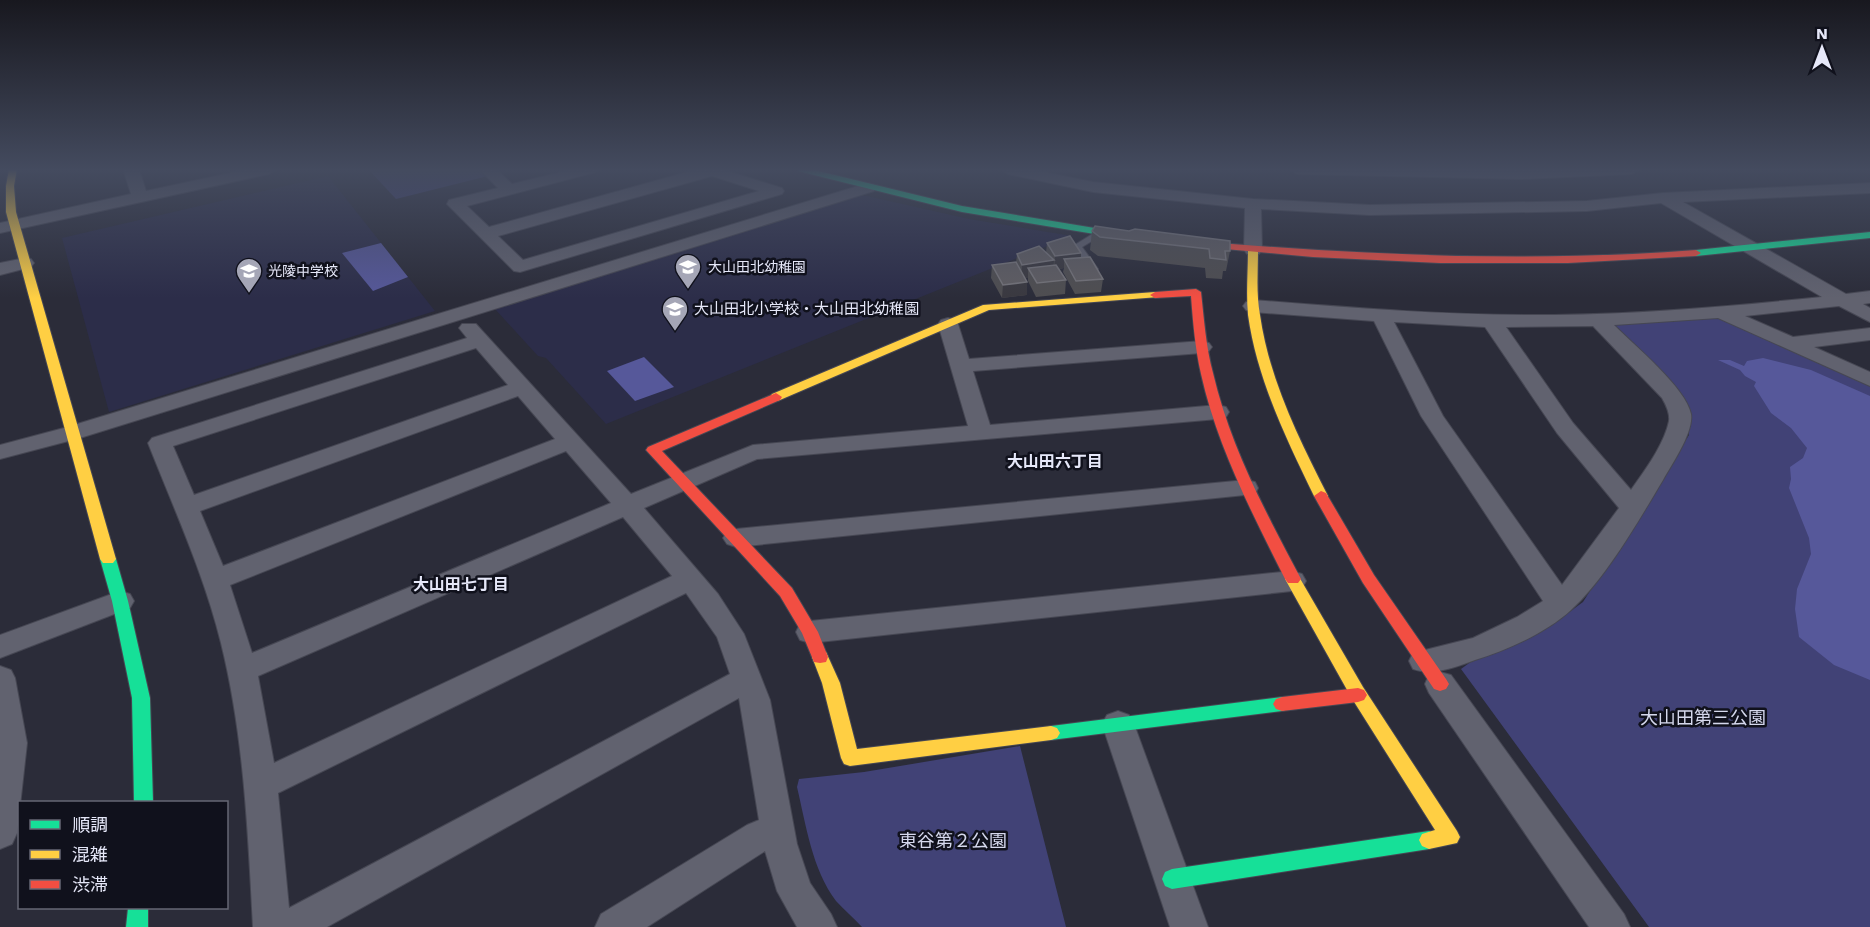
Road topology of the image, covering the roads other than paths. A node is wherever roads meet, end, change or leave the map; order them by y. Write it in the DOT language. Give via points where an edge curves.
graph roads {
  1 [pos="70,212"];
  2 [pos="463,212"];
  3 [pos="561,212"];
  4 [pos="705,212"];
  5 [pos="720,212"];
  6 [pos="788,212"];
  7 [pos="981,212"];
  8 [pos="1252,212"];
  9 [pos="1689,212"];
  10 [pos="7,226"];
  11 [pos="740,227"];
  12 [pos="1099,232"];
  13 [pos="485,234"];
  14 [pos="1870,235"];
  15 [pos="1154,240"];
  16 [pos="1175,242"];
  17 [pos="1747,246"];
  18 [pos="1252,250"];
  19 [pos="25,263"];
  20 [pos="0,269"];
  21 [pos="1099,278"];
  22 [pos="1870,297"];
  23 [pos="1842,300"];
  24 [pos="1253,306"];
  25 [pos="1718,311"];
  26 [pos="458,314"];
  27 [pos="1381,316"];
  28 [pos="1870,316"];
  29 [pos="1491,320"];
  30 [pos="1598,320"];
  31 [pos="948,324"];
  32 [pos="1870,334"];
  33 [pos="480,339"];
  34 [pos="1790,344"];
  35 [pos="1202,347"];
  36 [pos="962,366"];
  37 [pos="1870,380"];
  38 [pos="522,387"];
  39 [pos="1218,412"];
  40 [pos="981,432"];
  41 [pos="72,433"];
  42 [pos="569,442"];
  43 [pos="0,452"];
  44 [pos="681,481"];
  45 [pos="1246,488"];
  46 [pos="627,505"];
  47 [pos="185,507"];
  48 [pos="1633,508"];
  49 [pos="736,538"];
  50 [pos="214,580"];
  51 [pos="689,580"];
  52 [pos="1292,581"];
  53 [pos="120,601"];
  54 [pos="1560,604"];
  55 [pos="810,632"];
  56 [pos="0,647"];
  57 [pos="243,670"];
  58 [pos="1432,673"];
  59 [pos="0,678"];
  60 [pos="748,679"];
  61 [pos="1358,695"];
  62 [pos="1118,724"];
  63 [pos="6,745"];
  64 [pos="262,785"];
  65 [pos="144,801"];
  66 [pos="778,830"];
  67 [pos="0,832"];
  68 [pos="1172,879"];
  69 [pos="138,909"];
  70 [pos="137,927"];
  71 [pos="272,927"];
  72 [pos="290,927"];
  73 [pos="614,927"];
  74 [pos="818,927"];
  75 [pos="1189,927"];
  76 [pos="1607,927"];
  1 -- 10 [label="street"];
  2 -- 13 [label="street"];
  3 -- 13 [label="street"];
  4 -- 13 [label="street" via="520,267"];
  5 -- 11 [label="street"];
  6 -- 11 [label="street"];
  7 -- 12 [label="street"];
  8 -- 18 [label="street"];
  9 -- 17 [label="street"];
  10 -- 19 [label="street"];
  11 -- 26 [label="street"];
  12 -- 15 [label="street"];
  12 -- 21 [label="lane" via="1077,246"];
  14 -- 17 [label="street"];
  16 -- 18 [label="street"];
  17 -- 18 [label="street" via="1651,257 1536,261"];
  17 -- 23 [label="street"];
  18 -- 24 [label="street"];
  19 -- 20 [label="street"];
  19 -- 41 [label="street"];
  22 -- 23 [label="street"];
  23 -- 25 [label="street"];
  23 -- 28 [label="street"];
  24 -- 27 [label="street"];
  24 -- 58 [label="street" via="1278,398 1318,489 1369,582"];
  25 -- 30 [label="street"];
  25 -- 34 [label="street"];
  26 -- 33 [label="street"];
  26 -- 41 [label="street"];
  27 -- 29 [label="street"];
  27 -- 54 [label="street" via="1432,416"];
  29 -- 30 [label="street"];
  29 -- 48 [label="street" via="1565,428"];
  30 -- 48 [label="street" via="1666,387 1679,410 1677,432"];
  31 -- 35 [label="street" via="987,307 1196,292"];
  31 -- 36 [label="street"];
  31 -- 44 [label="street" via="653,450"];
  32 -- 34 [label="street"];
  33 -- 38 [label="street"];
  33 -- 47 [label="street" via="160,443"];
  34 -- 37 [label="street"];
  35 -- 36 [label="street"];
  35 -- 39 [label="street"];
  36 -- 40 [label="street"];
  38 -- 42 [label="street"];
  38 -- 47 [label="street"];
  39 -- 40 [label="street"];
  39 -- 45 [label="street"];
  40 -- 44 [label="street" via="753,453"];
  41 -- 43 [label="street"];
  41 -- 53 [label="street"];
  42 -- 46 [label="street"];
  42 -- 50 [label="street"];
  44 -- 46 [label="street"];
  44 -- 49 [label="street"];
  45 -- 49 [label="street"];
  45 -- 52 [label="street"];
  46 -- 51 [label="street"];
  46 -- 57 [label="street"];
  47 -- 50 [label="street"];
  48 -- 54 [label="street" via="1576,590"];
  49 -- 55 [label="street" via="786,592"];
  50 -- 57 [label="street"];
  51 -- 60 [label="street" via="730,634"];
  51 -- 64 [label="street"];
  52 -- 55 [label="street"];
  52 -- 61 [label="street"];
  53 -- 56 [label="street"];
  53 -- 65 [label="street" via="141,698"];
  54 -- 58 [label="street" via="1460,654"];
  55 -- 62 [label="street" via="831,683 850,758"];
  57 -- 64 [label="street"];
  58 -- 76 [label="street"];
  59 -- 63 [label="street"];
  60 -- 66 [label="street"];
  60 -- 72 [label="street"];
  61 -- 62 [label="street"];
  61 -- 68 [label="street" via="1450,837"];
  62 -- 68 [label="street"];
  63 -- 67 [label="street"];
  64 -- 71 [label="street"];
  66 -- 73 [label="street" via="759,836"];
  66 -- 74 [label="street" via="795,891"];
  68 -- 75 [label="street"];
  69 -- 70 [label="street"];
}
